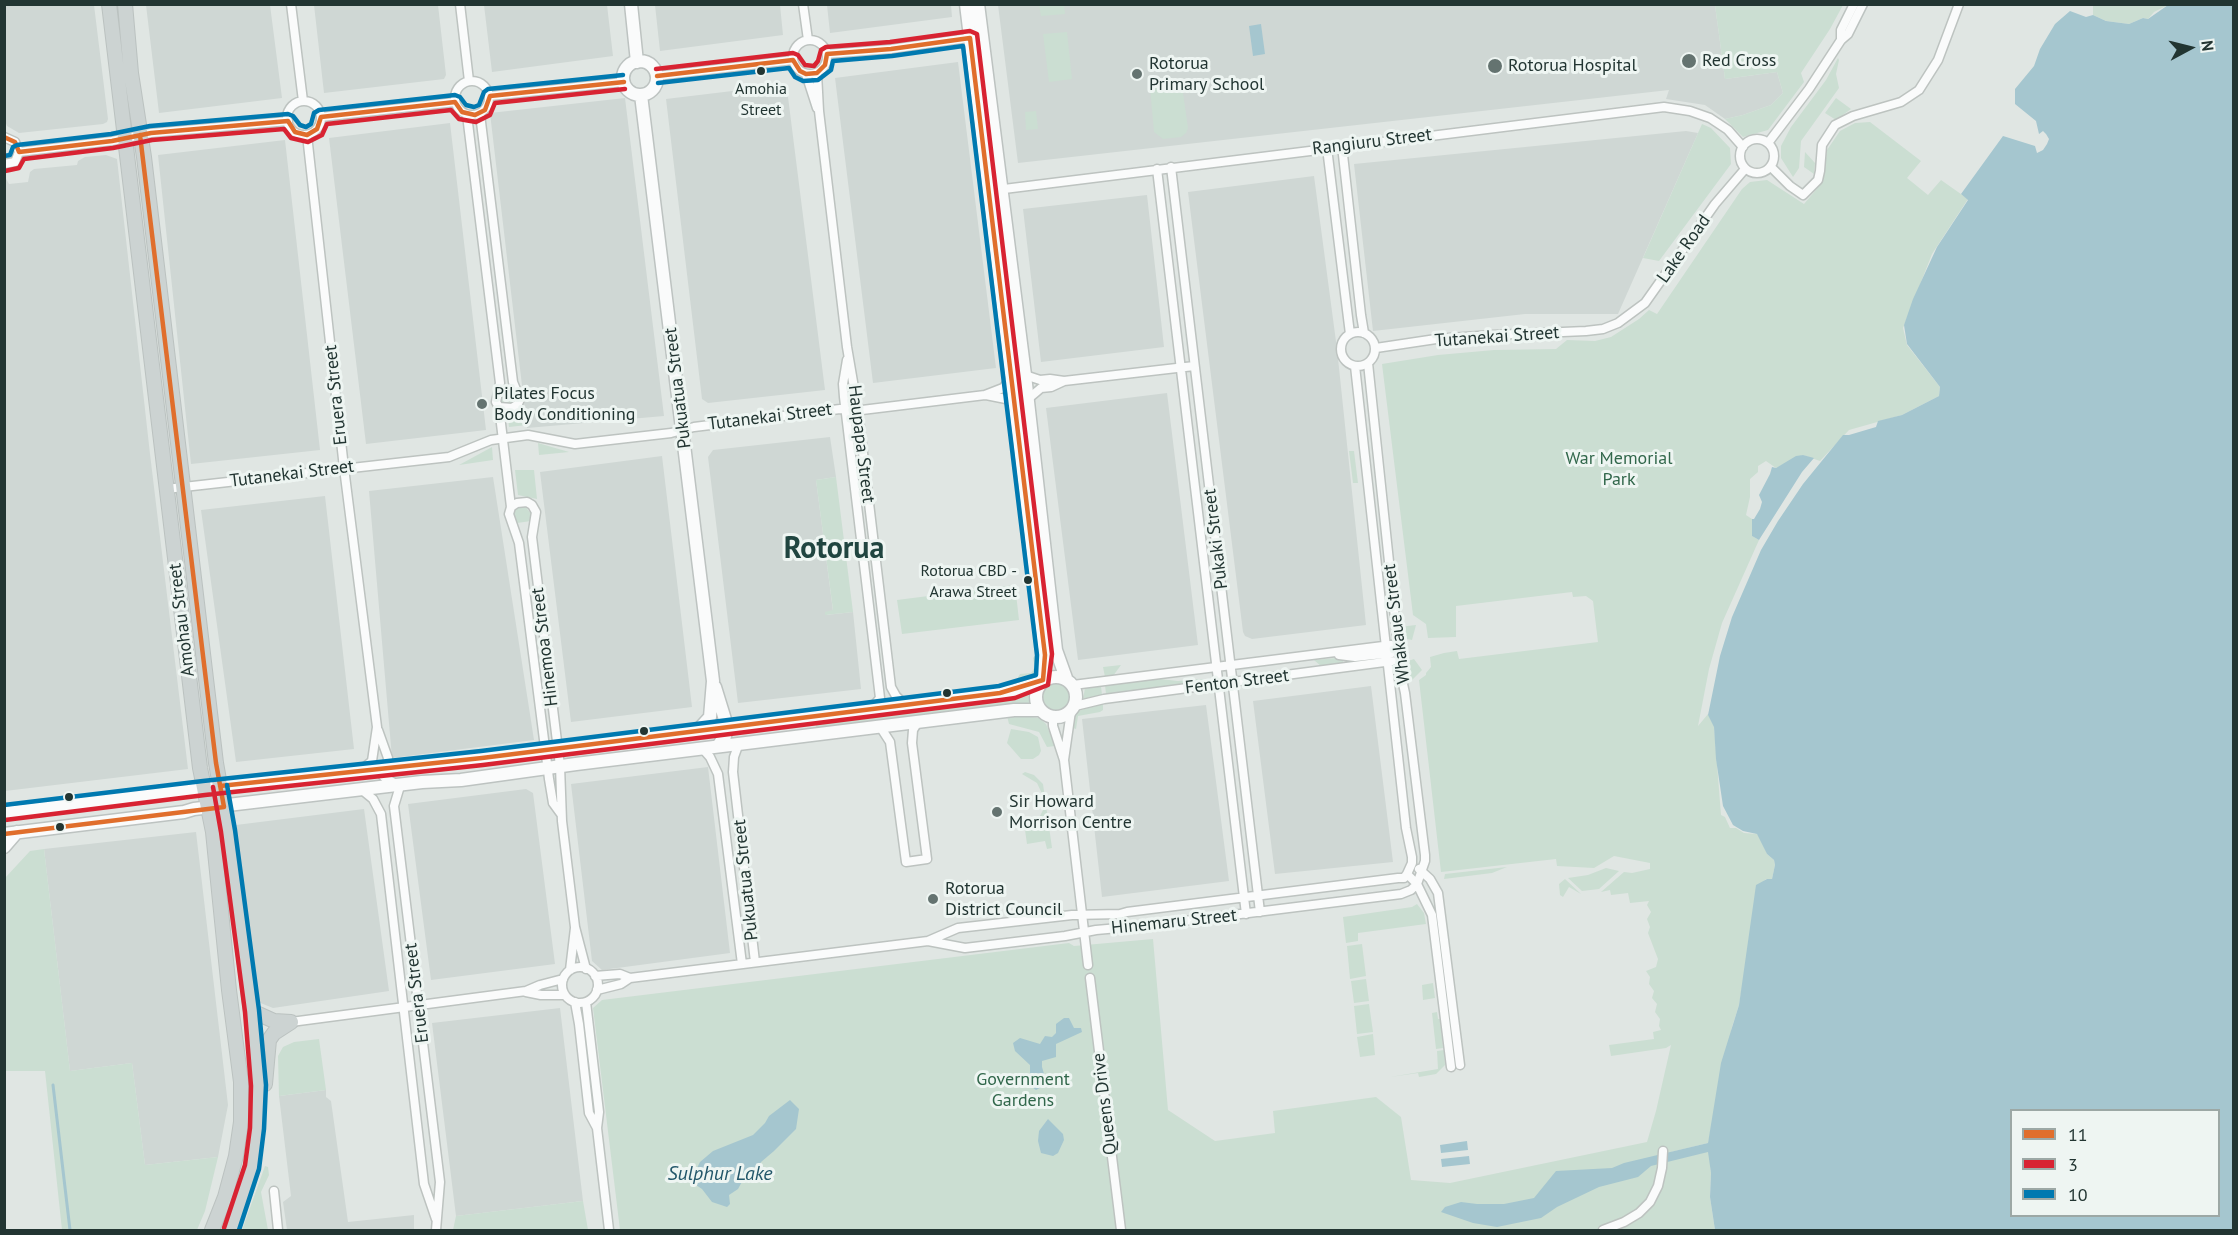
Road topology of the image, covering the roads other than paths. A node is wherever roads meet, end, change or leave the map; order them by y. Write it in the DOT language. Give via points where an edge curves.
graph roads {
  1 [pos="109,4"];
  2 [pos="125,4"];
  3 [pos="291,4"];
  4 [pos="460,4"];
  5 [pos="631,4"];
  6 [pos="803,4"];
  7 [pos="966,4"];
  8 [pos="978,4"];
  9 [pos="1854,4"];
  10 [pos="1863,4"];
  11 [pos="1959,4"];
  12 [pos="975,37"];
  13 [pos="808,40"];
  14 [pos="1841,40"];
  15 [pos="827,54"];
  16 [pos="793,60"];
  17 [pos="637,62"];
  18 [pos="818,73"];
  19 [pos="806,74"];
  20 [pos="657,76"];
  21 [pos="469,81"];
  22 [pos="624,82"];
  23 [pos="641,95"];
  24 [pos="490,96"];
  25 [pos="303,101"];
  26 [pos="455,102"];
  27 [pos="819,111"];
  28 [pos="480,114"];
  29 [pos="467,115"];
  30 [pos="321,117"];
  31 [pos="288,121"];
  32 [pos="140,135"];
  33 [pos="307,135"];
  34 [pos="4,137"];
  35 [pos="125,138"];
  36 [pos="1768,143"];
  37 [pos="1342,146"];
  38 [pos="1743,147"];
  39 [pos="1327,148"];
  40 [pos="19,152"];
  41 [pos="4,164"];
  42 [pos="1171,167"];
  43 [pos="1771,167"];
  44 [pos="1157,169"];
  45 [pos="1745,169"];
  46 [pos="1002,189"];
  47 [pos="989,190"];
  48 [pos="1618,323"];
  49 [pos="1364,333"];
  50 [pos="1350,334"];
  51 [pos="1376,348"];
  52 [pos="848,357"];
  53 [pos="1368,363"];
  54 [pos="1194,366"];
  55 [pos="1355,366"];
  56 [pos="1182,368"];
  57 [pos="1019,376"];
  58 [pos="1064,381"];
  59 [pos="985,395"];
  60 [pos="1022,402"];
  61 [pos="499,407"];
  62 [pos="845,409"];
  63 [pos="858,411"];
  64 [pos="683,430"];
  65 [pos="503,438"];
  66 [pos="345,468"];
  67 [pos="183,487"];
  68 [pos="166,489"];
  69 [pos="511,507"];
  70 [pos="1398,652"];
  71 [pos="1387,654"];
  72 [pos="1231,666"];
  73 [pos="1216,668"];
  74 [pos="713,681"];
  75 [pos="1042,681"];
  76 [pos="1070,682"];
  77 [pos="1232,683"];
  78 [pos="1218,684"];
  79 [pos="905,705"];
  80 [pos="1073,708"];
  81 [pos="864,710"];
  82 [pos="1040,710"];
  83 [pos="1053,717"];
  84 [pos="918,722"];
  85 [pos="377,727"];
  86 [pos="880,728"];
  87 [pos="719,731"];
  88 [pos="739,743"];
  89 [pos="702,748"];
  90 [pos="551,749"];
  91 [pos="1064,760"];
  92 [pos="553,767"];
  93 [pos="380,769"];
  94 [pos="220,786"];
  95 [pos="400,786"];
  96 [pos="204,788"];
  97 [pos="377,789"];
  98 [pos="362,790"];
  99 [pos="224,807"];
  100 [pos="208,808"];
  101 [pos="4,813"];
  102 [pos="11,833"];
  103 [pos="4,847"];
  104 [pos="1412,863"];
  105 [pos="1422,872"];
  106 [pos="1407,874"];
  107 [pos="1417,884"];
  108 [pos="1259,896"];
  109 [pos="1244,897"];
  110 [pos="1260,912"];
  111 [pos="1246,914"];
  112 [pos="1084,915"];
  113 [pos="575,927"];
  114 [pos="1086,931"];
  115 [pos="928,940"];
  116 [pos="755,962"];
  117 [pos="742,964"];
  118 [pos="1088,965"];
  119 [pos="586,969"];
  120 [pos="570,970"];
  121 [pos="595,976"];
  122 [pos="630,978"];
  123 [pos="1090,978"];
  124 [pos="563,979"];
  125 [pos="597,990"];
  126 [pos="526,991"];
  127 [pos="565,995"];
  128 [pos="575,1002"];
  129 [pos="586,1002"];
  130 [pos="418,1005"];
  131 [pos="404,1007"];
  132 [pos="252,1011"];
  133 [pos="291,1022"];
  134 [pos="259,1100"];
  135 [pos="597,1128"];
  136 [pos="1663,1151"];
  137 [pos="274,1191"];
  138 [pos="437,1219"];
  139 [pos="212,1230"];
  140 [pos="231,1230"];
  141 [pos="278,1230"];
  142 [pos="436,1230"];
  143 [pos="609,1230"];
  144 [pos="1120,1230"];
  145 [pos="1603,1230"];
  1 -- 35 [label="main road, Amohau Street"];
  2 -- 32 [label="main road, Amohau Street"];
  3 -- 25 [label="street"];
  4 -- 21 [label="street"];
  5 -- 17 [label="main road"];
  6 -- 13 [label="street"];
  7 -- 12 [label="main road"];
  8 -- 12 [label="main road"];
  9 -- 14 [label="street" via="1841,30"];
  10 -- 14 [label="street"];
  11 -- 43 [label="street" via="1926,82 1910,98 1853,116 1833,127 1822,145 1818,180 1803,195"];
  12 -- 15 [label="street"];
  12 -- 46 [label="main road"];
  12 -- 47 [label="main road"];
  13 -- 15 [label="street" via="818,42"];
  13 -- 16 [label="street" via="796,47"];
  14 -- 36 [label="street"];
  15 -- 18 [label="street"];
  16 -- 19 [label="street" via="800,72"];
  16 -- 20 [label="street"];
  17 -- 20 [label="main road" via="650,65"];
  17 -- 22 [label="main road" via="625,71"];
  18 -- 19 [label="street"];
  18 -- 27 [label="street, Haupapa Street"];
  19 -- 27 [label="street, Haupapa Street"];
  20 -- 23 [label="main road" via="655,87"];
  21 -- 24 [label="street" via="483,84"];
  21 -- 26 [label="street" via="456,90"];
  22 -- 23 [label="main road" via="630,92"];
  22 -- 24 [label="street"];
  23 -- 64 [label="main road, Pukuatua Street"];
  24 -- 28 [label="street" via="488,106"];
  25 -- 30 [label="street" via="313,103"];
  25 -- 31 [label="street" via="294,104"];
  26 -- 29 [label="street"];
  26 -- 30 [label="street"];
  27 -- 52 [label="street, Haupapa Street"];
  28 -- 29 [label="street"];
  28 -- 61 [label="street" via="513,382 520,399 512,408"];
  29 -- 61 [label="street, Hinemoa Street" via="499,373"];
  30 -- 33 [label="street" via="317,129"];
  31 -- 32 [label="street"];
  31 -- 33 [label="street" via="296,132"];
  32 -- 35 [label="street"];
  32 -- 67 [label="main road, Amohau Street"];
  33 -- 66 [label="street, Eruera Street"];
  34 -- 40 [label="street" via="15,142"];
  35 -- 40 [label="street"];
  35 -- 68 [label="main road, Amohau Street"];
  36 -- 38 [label="street" via="1754,139"];
  36 -- 43 [label="street" via="1774,152"];
  37 -- 38 [label="street, Rangiuru Street" via="1664,107 1710,118"];
  37 -- 39 [label="street, Rangiuru Street"];
  37 -- 49 [label="street"];
  38 -- 45 [label="street" via="1740,159"];
  39 -- 42 [label="street, Rangiuru Street"];
  39 -- 50 [label="street"];
  40 -- 41 [label="street" via="15,162"];
  42 -- 44 [label="street, Rangiuru Street"];
  42 -- 54 [label="street, Pukaki Street"];
  43 -- 45 [label="street" via="1756,174"];
  44 -- 46 [label="street, Rangiuru Street"];
  44 -- 56 [label="street, Pukaki Street"];
  45 -- 48 [label="street, Lake Road" via="1721,196 1645,303"];
  46 -- 47 [label="street, Rangiuru Street"];
  46 -- 57 [label="main road"];
  47 -- 57 [label="main road"];
  48 -- 51 [label="street, Tutanekai Street" via="1586,332 1436,339"];
  49 -- 50 [label="street"];
  49 -- 51 [label="street"];
  50 -- 55 [label="street" via="1341,349 1345,360"];
  51 -- 53 [label="street"];
  52 -- 62 [label="street, Haupapa Street" via="843,384"];
  52 -- 63 [label="street, Haupapa Street"];
  53 -- 55 [label="street"];
  53 -- 70 [label="street, Whakaue Street"];
  54 -- 56 [label="street"];
  54 -- 72 [label="street, Pukaki Street"];
  55 -- 71 [label="street, Whakaue Street"];
  56 -- 58 [label="street"];
  56 -- 73 [label="street, Pukaki Street"];
  57 -- 58 [label="street"];
  57 -- 59 [label="street, Tutanekai Street"];
  57 -- 60 [label="main road"];
  58 -- 60 [label="street" via="1041,388"];
  59 -- 60 [label="street, Tutanekai Street"];
  59 -- 63 [label="street, Tutanekai Street"];
  60 -- 75 [label="main road" via="1046,655"];
  60 -- 76 [label="main road" via="1056,650"];
  61 -- 65 [label="street, Hinemoa Street"];
  62 -- 63 [label="street, Tutanekai Street"];
  62 -- 64 [label="street, Tutanekai Street"];
  62 -- 81 [label="street, Haupapa Street" via="880,698"];
  63 -- 79 [label="street, Haupapa Street" via="891,687"];
  64 -- 65 [label="street, Tutanekai Street" via="575,444 528,435"];
  64 -- 74 [label="main road, Pukuatua Street"];
  65 -- 66 [label="street, Tutanekai Street" via="449,457"];
  65 -- 69 [label="street, Hinemoa Street"];
  66 -- 67 [label="street, Tutanekai Street"];
  66 -- 85 [label="street, Eruera Street"];
  67 -- 68 [label="street, Tutanekai Street"];
  67 -- 94 [label="main road, Amohau Street"];
  68 -- 96 [label="main road, Amohau Street"];
  69 -- 90 [label="street, Hinemoa Street" via="509,514 519,543"];
  69 -- 90 [label="street, Hinemoa Street" via="527,502 536,512 532,537"];
  70 -- 71 [label="street, Fenton Street"];
  70 -- 71 [label="street, Fenton Street"];
  70 -- 105 [label="street, Whakaue Street" via="1423,836"];
  71 -- 72 [label="street, Fenton Street" via="1330,653"];
  71 -- 77 [label="street, Fenton Street"];
  71 -- 104 [label="street, Whakaue Street"];
  72 -- 73 [label="street, Fenton Street"];
  72 -- 77 [label="street, Pukaki Street"];
  73 -- 76 [label="street, Fenton Street"];
  73 -- 78 [label="street, Pukaki Street"];
  74 -- 87 [label="main road, Pukuatua Street"];
  74 -- 87 [label="main road, Pukuatua Street"];
  75 -- 76 [label="main road" via="1050,677"];
  75 -- 79 [label="main road" via="1012,691"];
  75 -- 82 [label="main road" via="1036,693"];
  76 -- 80 [label="main road" via="1076,691"];
  77 -- 78 [label="street, Fenton Street"];
  77 -- 108 [label="street, Pukaki Street"];
  78 -- 80 [label="street, Fenton Street" via="1104,699"];
  78 -- 109 [label="street, Pukaki Street"];
  79 -- 81 [label="main road"];
  80 -- 83 [label="main road"];
  80 -- 91 [label="street"];
  81 -- 87 [label="main road"];
  82 -- 83 [label="main road"];
  82 -- 84 [label="main road"];
  83 -- 91 [label="street"];
  84 -- 86 [label="main road"];
  84 -- 86 [label="street" via="912,743 927,859 906,862 890,742"];
  85 -- 93 [label="street, Eruera Street"];
  85 -- 93 [label="street, Eruera Street" via="388,758"];
  86 -- 88 [label="main road"];
  87 -- 88 [label="main road"];
  87 -- 89 [label="main road"];
  87 -- 90 [label="main road" via="699,729"];
  88 -- 116 [label="street, Pukuatua Street" via="734,772"];
  89 -- 92 [label="main road"];
  89 -- 117 [label="street, Pukuatua Street" via="718,774"];
  90 -- 92 [label="street, Hinemoa Street"];
  90 -- 93 [label="main road"];
  91 -- 112 [label="street"];
  92 -- 95 [label="main road"];
  92 -- 113 [label="street, Hinemoa Street" via="553,803 561,814"];
  93 -- 94 [label="main road"];
  93 -- 95 [label="street"];
  93 -- 97 [label="street, Eruera Street"];
  94 -- 96 [label="main road"];
  94 -- 99 [label="main road, Amohau Street"];
  95 -- 97 [label="main road"];
  95 -- 130 [label="street, Eruera Street" via="394,806"];
  96 -- 100 [label="main road, Amohau Street"];
  96 -- 101 [label="main road"];
  97 -- 98 [label="main road"];
  98 -- 99 [label="main road"];
  98 -- 131 [label="street, Eruera Street" via="373,799 381,814"];
  99 -- 100 [label="main road"];
  99 -- 132 [label="main road, Amohau Street"];
  100 -- 102 [label="main road"];
  100 -- 139 [label="main road, Amohau Street" via="241,1082 235,1163"];
  102 -- 103 [label="main road"];
  104 -- 105 [label="street"];
  104 -- 106 [label="street"];
  105 -- 107 [label="street, Whakaue Street"];
  105 -- 107 [label="street" via="1438,893 1455,1066 1432,915"];
  106 -- 107 [label="street"];
  106 -- 108 [label="street, Hinemaru Street" via="1404,878"];
  107 -- 110 [label="street, Hinemaru Street" via="1400,894"];
  108 -- 109 [label="street, Hinemaru Street"];
  108 -- 110 [label="street, Pukaki Street"];
  109 -- 111 [label="street, Pukaki Street"];
  109 -- 112 [label="street, Hinemaru Street" via="1120,914"];
  110 -- 111 [label="street, Hinemaru Street"];
  111 -- 114 [label="street, Hinemaru Street"];
  112 -- 114 [label="street"];
  112 -- 115 [label="street, Hinemaru Street" via="958,928"];
  113 -- 119 [label="street, Hinemoa Street"];
  113 -- 120 [label="street, Hinemoa Street"];
  114 -- 115 [label="street, Hinemaru Street" via="965,948"];
  114 -- 118 [label="street"];
  115 -- 116 [label="street, Hinemaru Street"];
  116 -- 117 [label="street, Hinemaru Street"];
  117 -- 122 [label="street, Hinemaru Street"];
  119 -- 120 [label="street"];
  119 -- 121 [label="street"];
  120 -- 124 [label="street"];
  121 -- 122 [label="street, Hinemaru Street" via="620,974"];
  121 -- 125 [label="street"];
  122 -- 125 [label="street, Hinemaru Street"];
  123 -- 144 [label="street, Queens Drive"];
  124 -- 126 [label="street"];
  124 -- 127 [label="street"];
  125 -- 129 [label="street"];
  126 -- 127 [label="street"];
  126 -- 130 [label="street"];
  127 -- 128 [label="street"];
  128 -- 129 [label="street"];
  128 -- 135 [label="street" via="589,1113"];
  129 -- 135 [label="street" via="599,1112"];
  130 -- 131 [label="street"];
  130 -- 138 [label="street, Eruera Street" via="440,1182"];
  131 -- 133 [label="street"];
  131 -- 138 [label="street, Eruera Street" via="424,1184"];
  132 -- 133 [label="main road" via="274,1021"];
  132 -- 134 [label="main road, Amohau Street"];
  133 -- 134 [label="main road" via="269,1040 267,1079"];
  134 -- 140 [label="main road, Amohau Street" via="252,1167"];
  135 -- 143 [label="street"];
  136 -- 145 [label="street" via="1658,1186 1650,1202 1631,1218"];
  137 -- 141 [label="street"];
  138 -- 142 [label="street, Eruera Street"];
}
